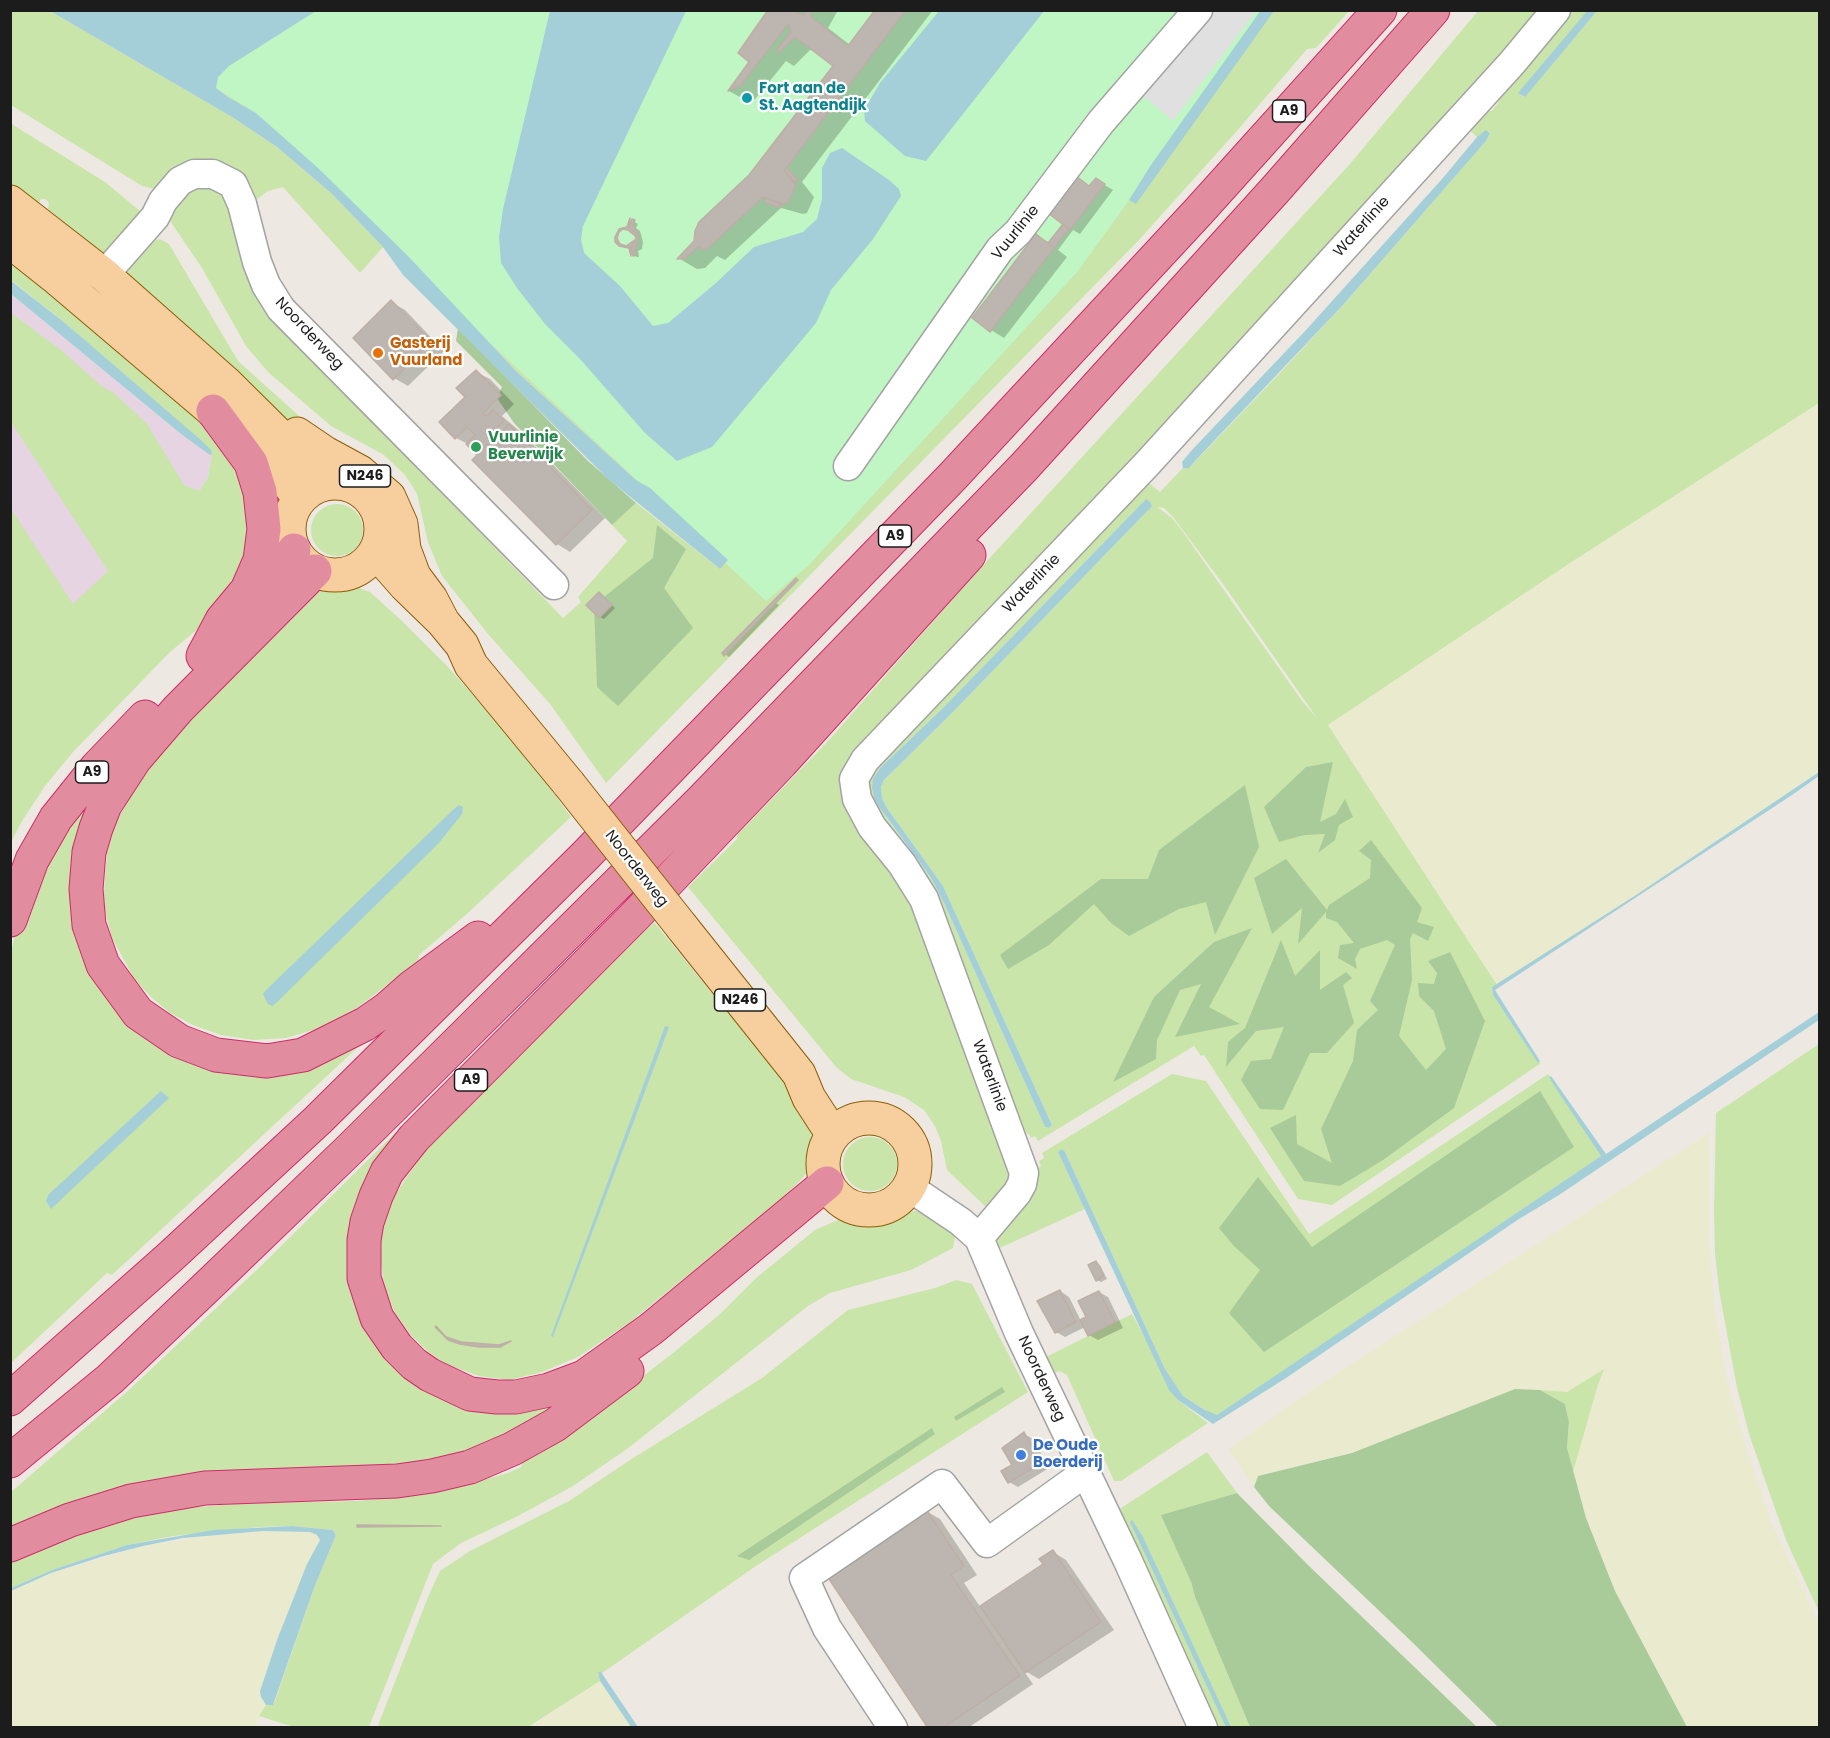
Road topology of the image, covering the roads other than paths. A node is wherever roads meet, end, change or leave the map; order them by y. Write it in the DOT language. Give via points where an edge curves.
graph roads {
  1 [pos="1198,10"];
  2 [pos="1380,10"];
  3 [pos="1433,10"];
  4 [pos="1556,10"];
  5 [pos="10,202"];
  6 [pos="10,241"];
  7 [pos="104,275"];
  8 [pos="219,396"];
  9 [pos="848,466"];
  10 [pos="1025,466"];
  11 [pos="314,491"];
  12 [pos="304,561"];
  13 [pos="368,561"];
  14 [pos="554,585"];
  15 [pos="443,622"];
  16 [pos="203,656"];
  17 [pos="471,665"];
  18 [pos="585,856"];
  19 [pos="10,920"];
  20 [pos="843,1128"];
  21 [pos="909,1187"];
  22 [pos="834,1192"];
  23 [pos="979,1238"];
  24 [pos="10,1399"];
  25 [pos="10,1461"];
  26 [pos="1086,1472"];
  27 [pos="10,1545"];
  28 [pos="893,1728"];
  29 [pos="1203,1728"];
  1 -- 9 [label="street, Vuurlinie" via="1101,122 1018,232 1000,249"];
  2 -- 18 [label="highway, A9" via="954,475"];
  3 -- 10 [label="highway, A9"];
  4 -- 23 [label="street, Waterlinie" via="1146,465 865,760 854,779 857,799 872,827 924,899 1024,1173 1017,1193"];
  5 -- 7 [label="main road, Noorderweg / N246"];
  6 -- 8 [label="main road, Noorderweg / N246"];
  7 -- 8 [label="main road, Noorderweg / N246"];
  7 -- 14 [label="street, Noorderweg" via="155,217 180,181 194,174 213,174 233,184 257,262 281,309"];
  8 -- 11 [label="main road, Noorderweg / N246" via="260,447"];
  8 -- 15 [label="main road, Noorderweg / N246" via="360,472 389,497 401,524 404,549 414,576"];
  8 -- 16 [label="highway" via="251,464 260,492 264,529 260,560 247,590 222,620"];
  10 -- 22 [label="highway, A9" via="973,550 844,695 635,916 414,1138 387,1173 376,1196 364,1240 364,1278 377,1318 414,1364 430,1376 470,1394 516,1397 584,1377"];
  10 -- 25 [label="highway, A9" via="700,802 340,1158 111,1379"];
  11 -- 12 [label="main road" via="293,510 289,523 289,537"];
  11 -- 13 [label="main road, N246" via="342,483 369,497 382,523 381,538"];
  12 -- 13 [label="main road" via="330,576 345,575"];
  12 -- 16 [label="highway, A9" via="274,578"];
  12 -- 18 [label="highway, A9" via="135,759 96,828 86,889 90,925 103,965 138,1013 179,1041 216,1055 267,1061 303,1055 388,1008"];
  13 -- 15 [label="main road, Noorderweg / N246" via="406,586"];
  13 -- 17 [label="main road, Noorderweg / N246" via="390,594 448,649"];
  15 -- 17 [label="main road, Noorderweg / N246" via="462,645"];
  16 -- 19 [label="highway, A9" via="96,767 56,818 32,860"];
  17 -- 20 [label="main road, Noorderweg / N246, bridge" via="799,1074 819,1087"];
  18 -- 24 [label="highway, A9" via="318,1120"];
  20 -- 21 [label="main road" via="869,1118 898,1129 915,1156 915,1172"];
  20 -- 22 [label="main road" via="825,1150 823,1167"];
  21 -- 22 [label="main road" via="886,1207 870,1210 855,1208"];
  21 -- 23 [label="street, Noorderweg"];
  22 -- 27 [label="highway" via="593,1398 555,1425 470,1467 397,1481 205,1488 131,1501"];
  23 -- 26 [label="street, Noorderweg" via="1019,1333"];
  26 -- 28 [label="street" via="987,1543 942,1484 804,1578 827,1628"];
  26 -- 29 [label="street, Noorderweg"];
}
